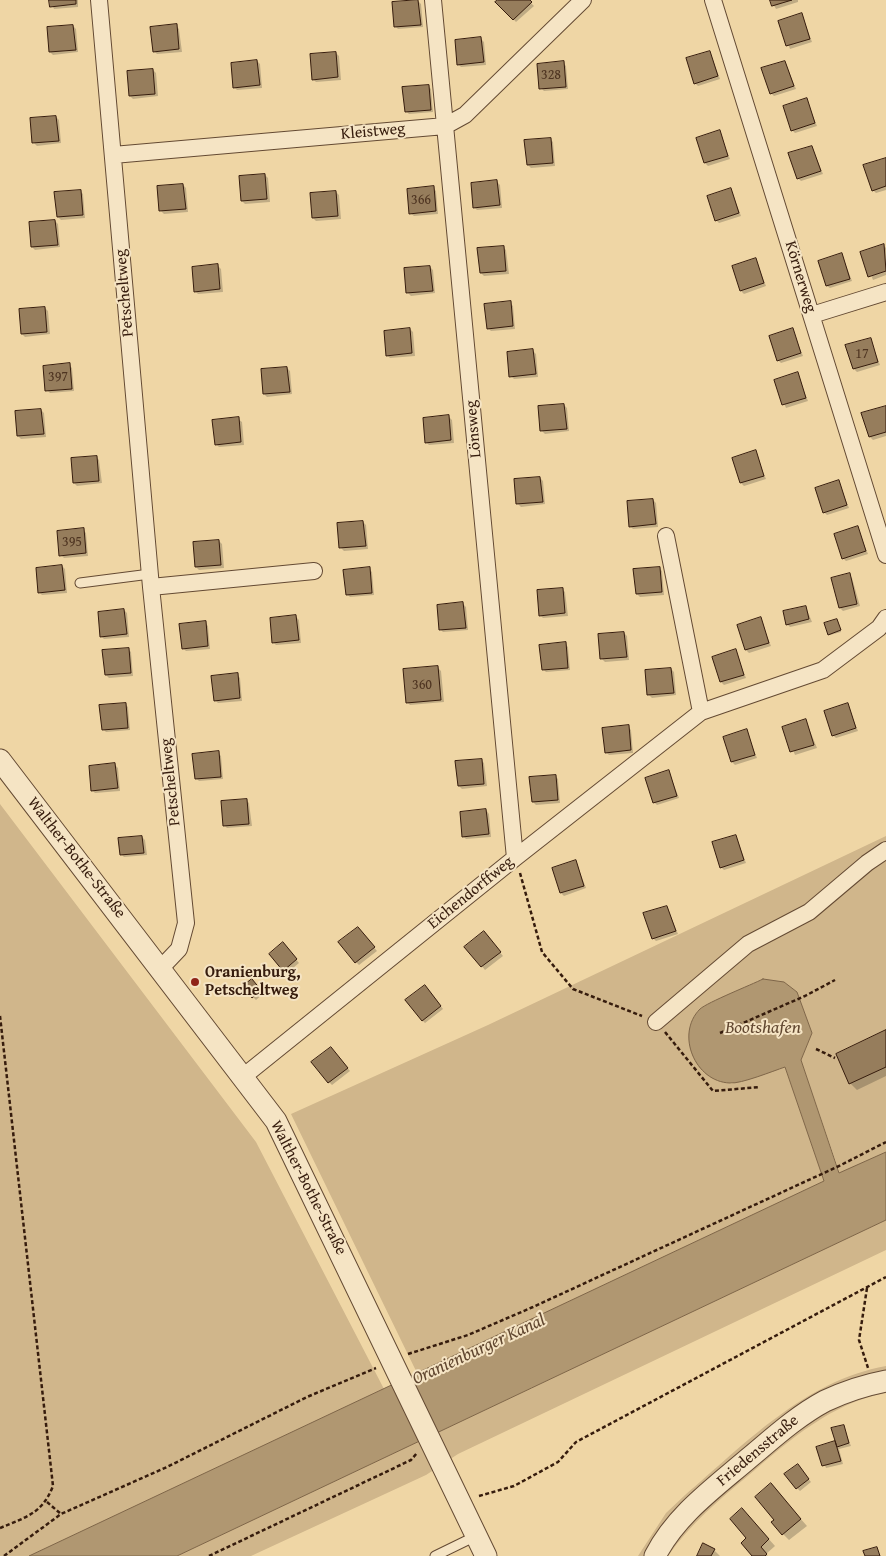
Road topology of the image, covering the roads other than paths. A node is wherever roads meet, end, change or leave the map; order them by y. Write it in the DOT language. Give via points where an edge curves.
graph roads {
  1 [pos="99,0"];
  2 [pos="433,0"];
  3 [pos="583,0"];
  4 [pos="713,0"];
  5 [pos="446,126"];
  6 [pos="113,155"];
  7 [pos="886,292"];
  8 [pos="812,315"];
  9 [pos="666,536"];
  10 [pos="886,555"];
  11 [pos="314,571"];
  12 [pos="150,580"];
  13 [pos="80,583"];
  14 [pos="886,618"];
  15 [pos="701,712"];
  16 [pos="0,760"];
  17 [pos="886,850"];
  18 [pos="515,858"];
  19 [pos="160,969"];
  20 [pos="656,1022"];
  21 [pos="244,1076"];
  22 [pos="879,1382"];
  23 [pos="476,1536"];
  24 [pos="435,1556"];
  25 [pos="486,1556"];
  26 [pos="655,1556"];
  1 -- 6 [label="street, Petscheltweg"];
  2 -- 5 [label="street, Lönsweg"];
  3 -- 5 [label="street, Kleistweg" via="465,115"];
  4 -- 8 [label="street, Körnerweg"];
  5 -- 6 [label="street, Kleistweg"];
  5 -- 18 [label="street, Lönsweg"];
  6 -- 12 [label="street, Petscheltweg"];
  7 -- 8 [label="street"];
  8 -- 10 [label="street, Körnerweg"];
  9 -- 15 [label="street"];
  11 -- 12 [label="street"];
  12 -- 13 [label="lane"];
  12 -- 19 [label="street, Petscheltweg" via="186,923 180,949"];
  14 -- 15 [label="street, Eichendorffweg" via="879,628 823,670"];
  15 -- 18 [label="street, Eichendorffweg"];
  16 -- 19 [label="street, Walther-Bothe-Straße"];
  17 -- 20 [label="street" via="867,862 809,912 748,944"];
  18 -- 21 [label="street, Eichendorffweg"];
  19 -- 21 [label="street, Walther-Bothe-Straße"];
  21 -- 23 [label="street, Walther-Bothe-Straße" via="288,1143"];
  22 -- 26 [label="street, Friedensstraße" via="825,1401 781,1431 689,1509"];
  23 -- 24 [label="lane"];
  23 -- 25 [label="street, Walther-Bothe-Straße"];
}
